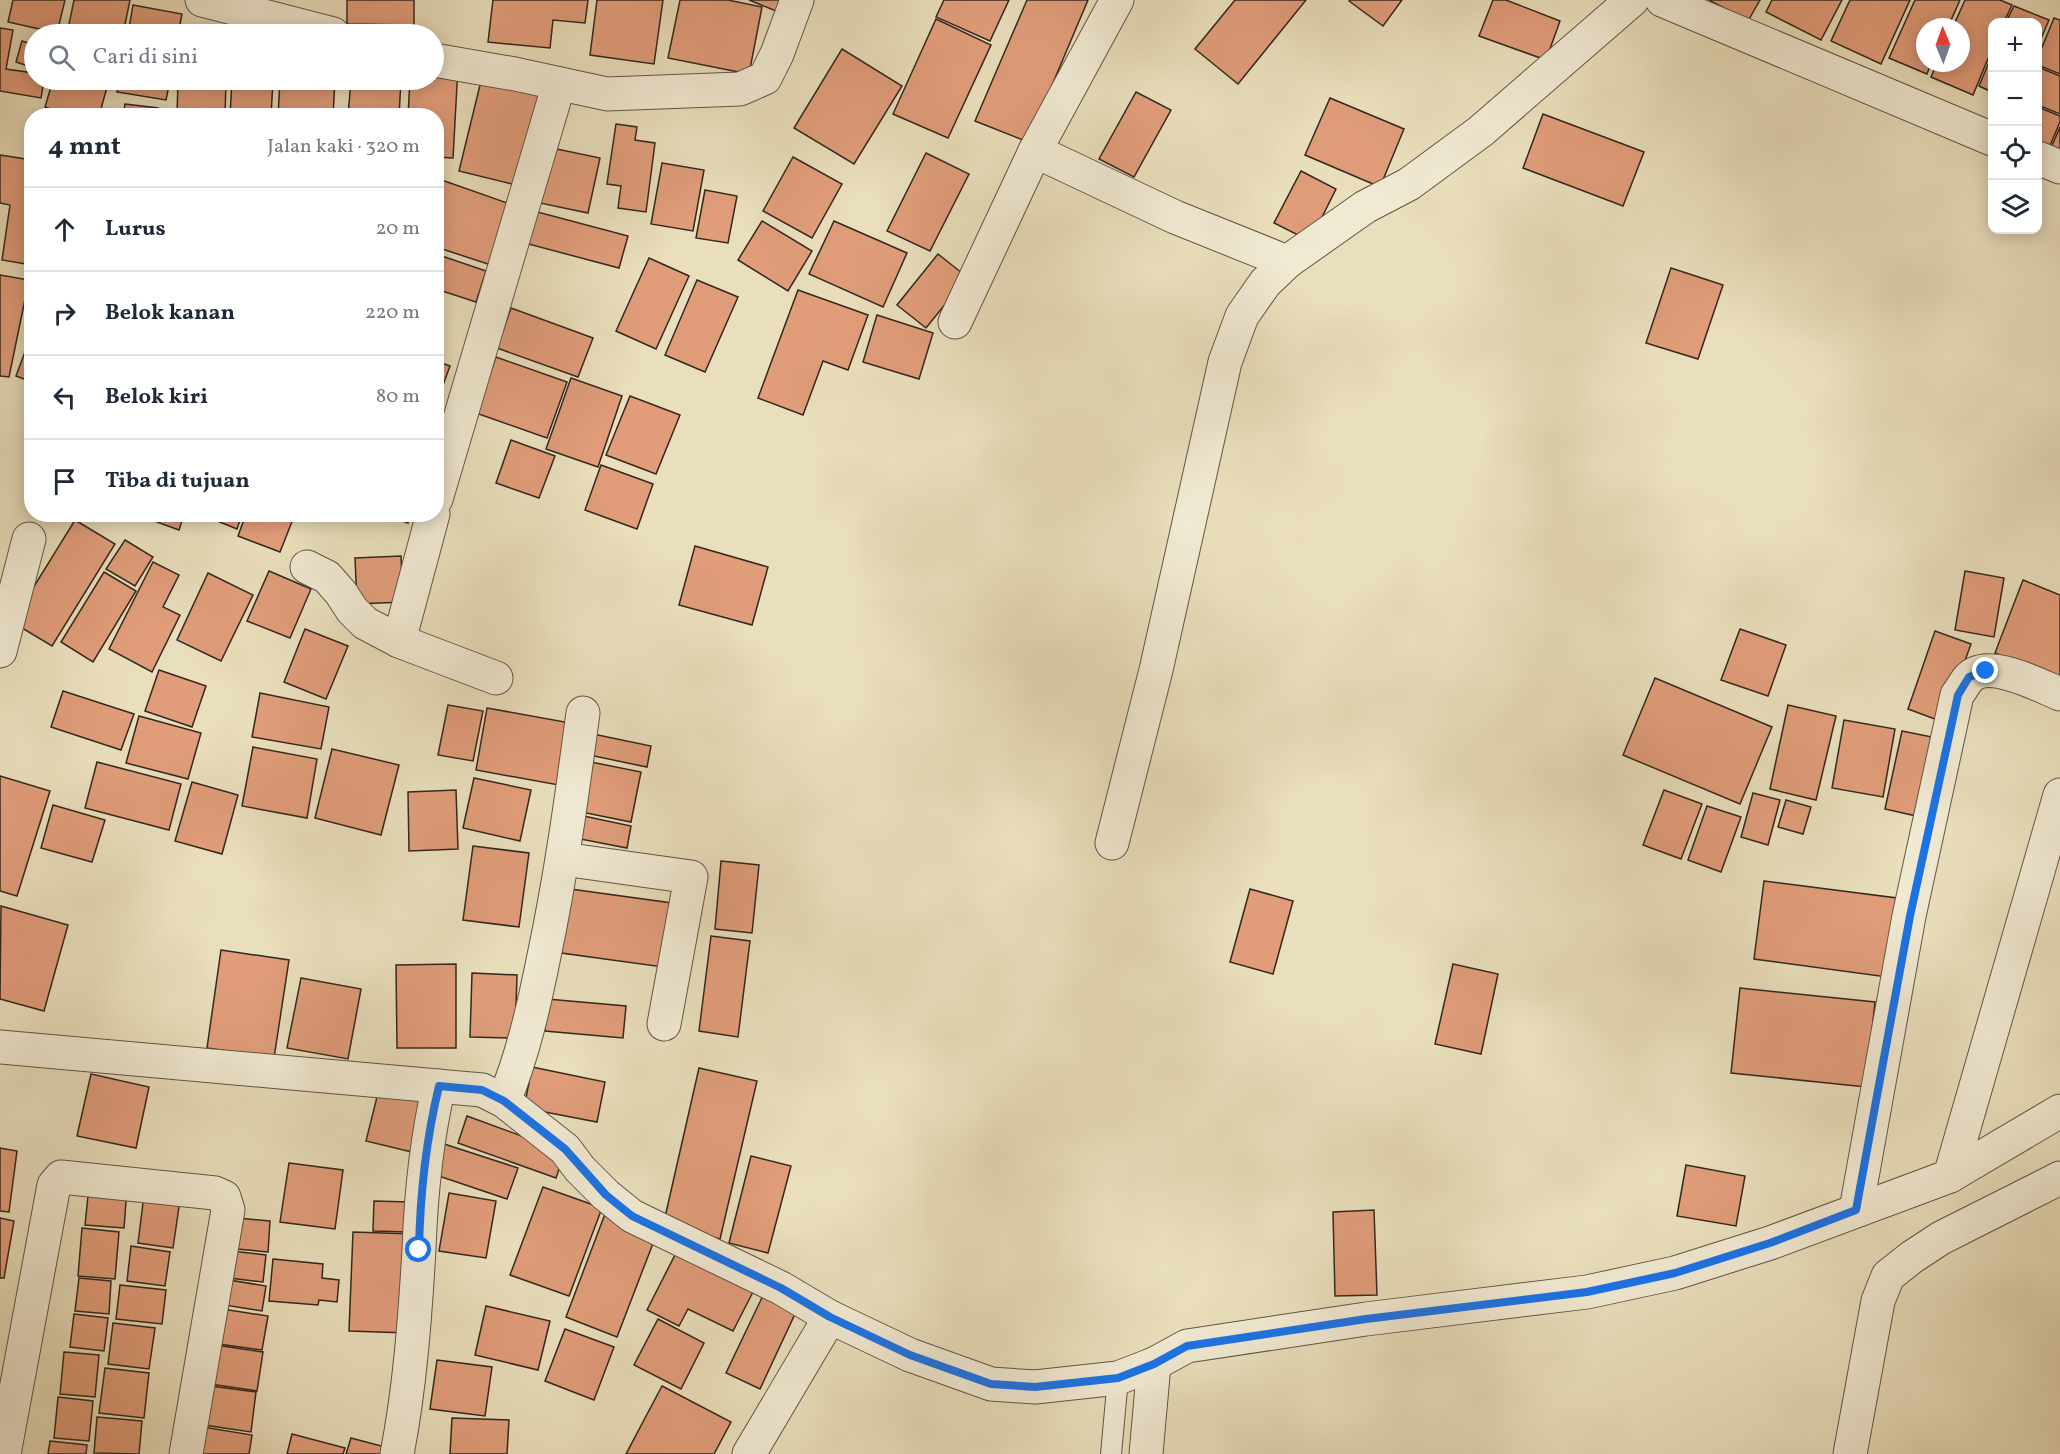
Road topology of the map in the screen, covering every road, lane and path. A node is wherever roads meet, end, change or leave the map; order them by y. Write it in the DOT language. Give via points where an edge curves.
graph roads {
  1 [pos="202,0"];
  2 [pos="797,0"];
  3 [pos="1117,0"];
  4 [pos="1632,0"];
  5 [pos="1662,0"];
  6 [pos="247,6"];
  7 [pos="302,24"];
  8 [pos="444,62"];
  9 [pos="559,84"];
  10 [pos="1988,137"];
  11 [pos="1035,151"];
  12 [pos="2042,160"];
  13 [pos="2060,167"];
  14 [pos="1287,262"];
  15 [pos="955,322"];
  16 [pos="444,472"];
  17 [pos="431,522"];
  18 [pos="29,539"];
  19 [pos="307,567"];
  20 [pos="399,641"];
  21 [pos="0,651"];
  22 [pos="496,678"];
  23 [pos="2060,694"];
  24 [pos="583,713"];
  25 [pos="2060,795"];
  26 [pos="1112,843"];
  27 [pos="563,859"];
  28 [pos="664,1024"];
  29 [pos="0,1047"];
  30 [pos="439,1086"];
  31 [pos="504,1101"];
  32 [pos="2060,1111"];
  33 [pos="1950,1176"];
  34 [pos="2060,1178"];
  35 [pos="1856,1210"];
  36 [pos="830,1317"];
  37 [pos="1154,1364"];
  38 [pos="1118,1378"];
  39 [pos="4,1454"];
  40 [pos="186,1454"];
  41 [pos="397,1454"];
  42 [pos="749,1454"];
  43 [pos="1111,1454"];
  44 [pos="1146,1454"];
  45 [pos="1851,1454"];
  1 -- 6 [label="street"];
  2 -- 9 [label="street" via="765,78 740,89 607,94"];
  3 -- 11 [label="street"];
  4 -- 14 [label="street" via="1481,131 1409,184 1365,207"];
  5 -- 10 [label="street"];
  6 -- 7 [label="street"];
  8 -- 9 [label="street"];
  9 -- 16 [label="street"];
  11 -- 14 [label="street" via="1175,217"];
  11 -- 15 [label="street"];
  12 -- 13 [label="street"];
  14 -- 26 [label="street" via="1265,283 1242,316 1225,362 1156,670"];
  17 -- 20 [label="street"];
  18 -- 21 [label="street"];
  19 -- 20 [label="street" via="327,578 365,623"];
  20 -- 22 [label="street"];
  23 -- 35 [label="street" via="2007,672 1986,671 1969,677 1958,695 1910,916"];
  24 -- 27 [label="street"];
  25 -- 33 [label="street"];
  27 -- 28 [label="street" via="691,877"];
  27 -- 31 [label="street" via="533,1012"];
  29 -- 30 [label="street"];
  30 -- 31 [label="street" via="482,1090"];
  30 -- 41 [label="street" via="422,1186 409,1380"];
  31 -- 36 [label="street" via="565,1149 606,1195 632,1216 781,1288"];
  32 -- 33 [label="street"];
  33 -- 35 [label="street"];
  34 -- 45 [label="street" via="1941,1238 1888,1276 1878,1300"];
  35 -- 37 [label="street" via="1675,1273 1587,1292 1187,1346"];
  36 -- 38 [label="street" via="910,1355 991,1384 1035,1387"];
  36 -- 42 [label="street"];
  37 -- 38 [label="street"];
  37 -- 44 [label="street"];
  38 -- 43 [label="lane"];
  39 -- 40 [label="street" via="54,1185 61,1177 215,1194 227,1203"];
}
